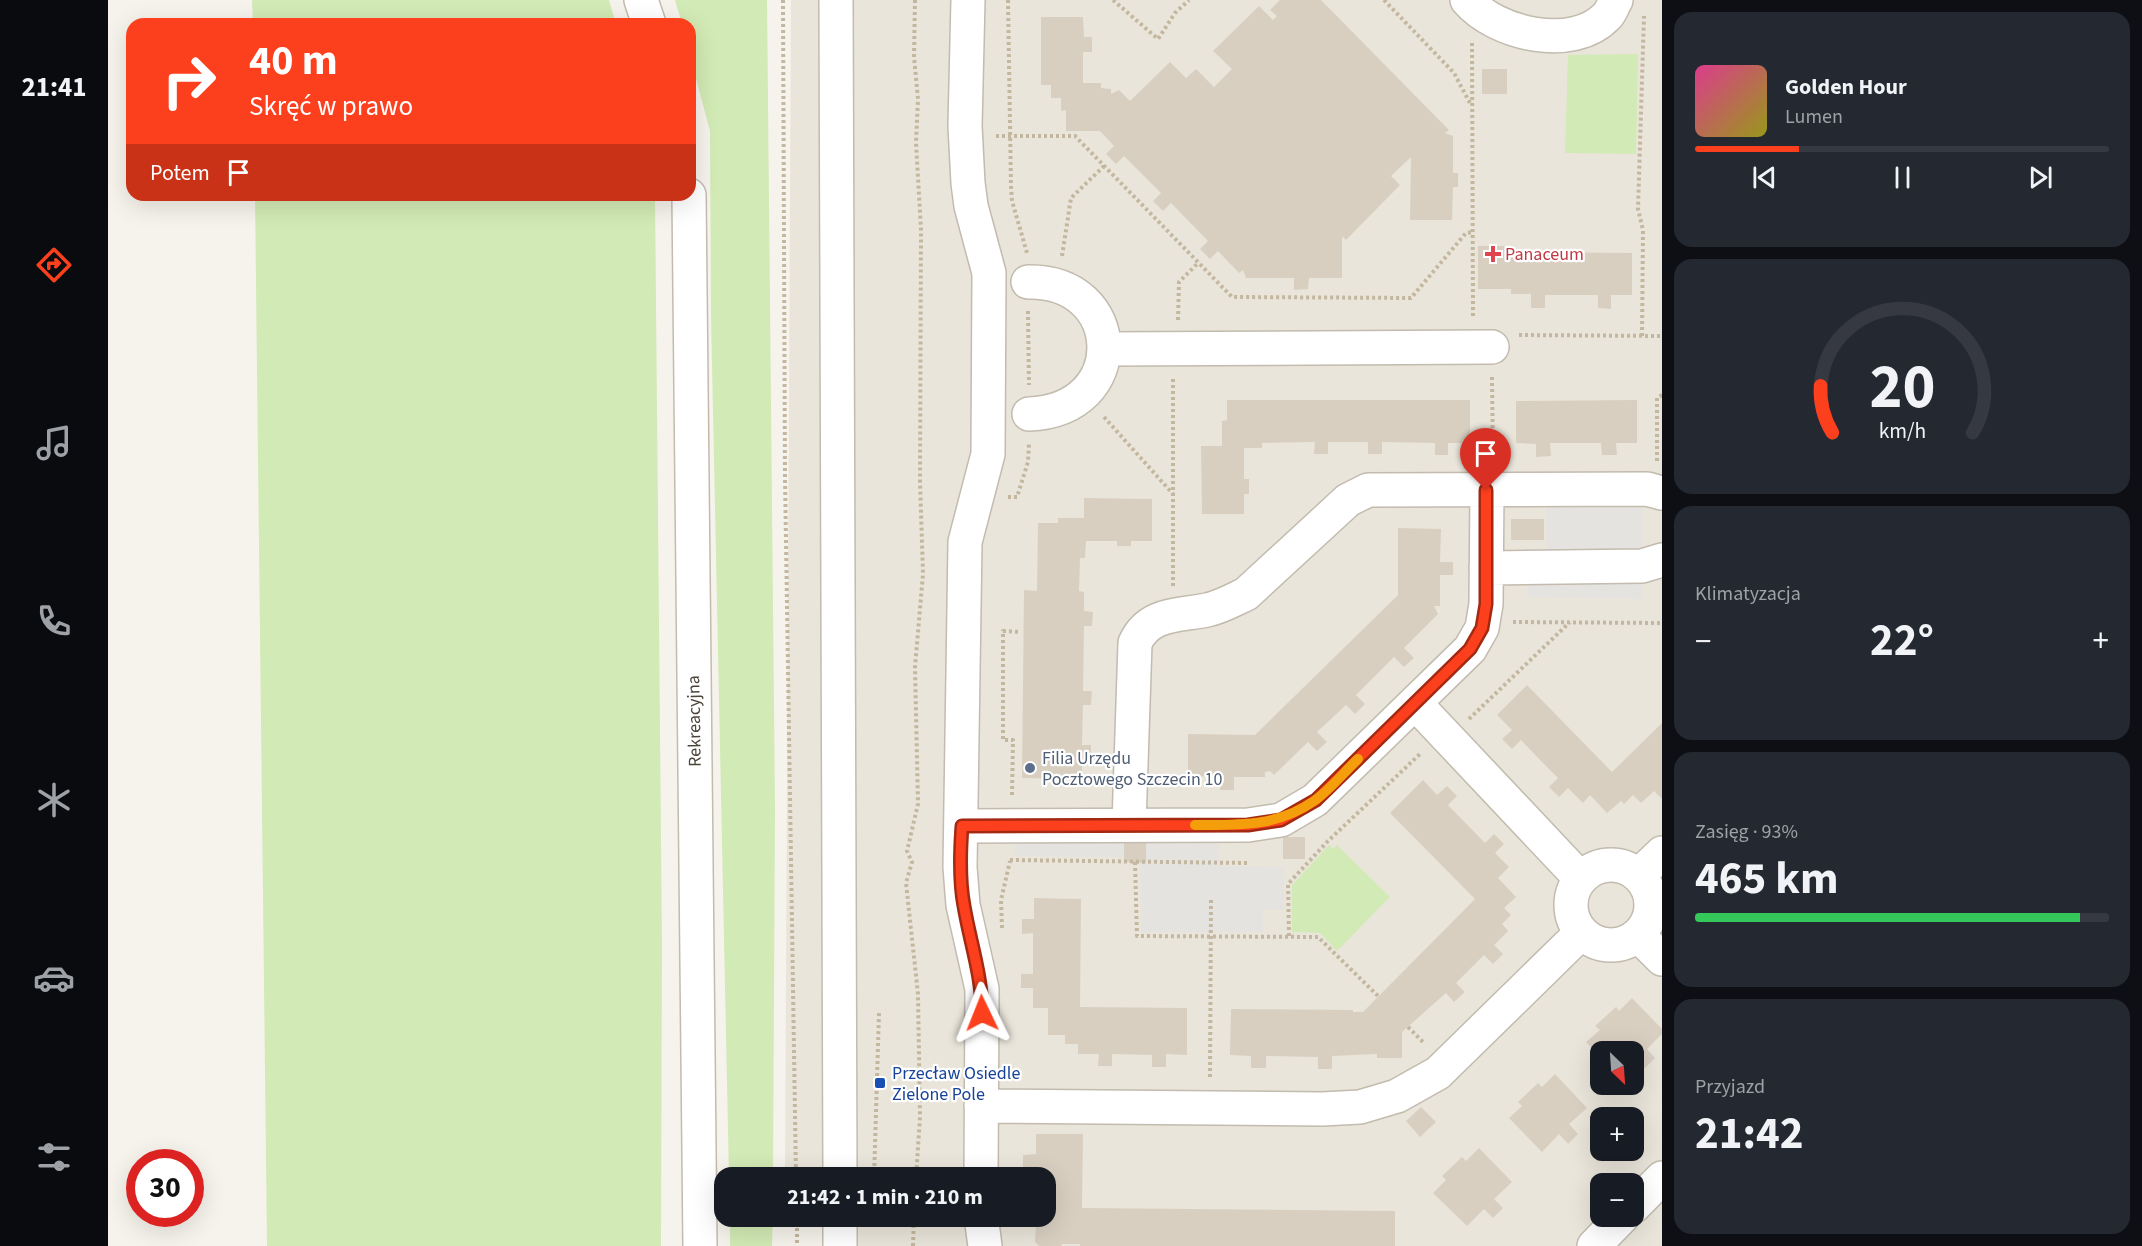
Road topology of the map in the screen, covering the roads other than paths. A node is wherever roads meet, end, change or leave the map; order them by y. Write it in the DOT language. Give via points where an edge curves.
graph roads {
  1 [pos="640,0"];
  2 [pos="836,0"];
  3 [pos="968,0"];
  4 [pos="1472,5"];
  5 [pos="1630,6"];
  6 [pos="647,18"];
  7 [pos="689,201"];
  8 [pos="1043,284"];
  9 [pos="1494,343"];
  10 [pos="1104,349"];
  11 [pos="1029,414"];
  12 [pos="1490,490"];
  13 [pos="1654,491"];
  14 [pos="1662,560"];
  15 [pos="1486,568"];
  16 [pos="1415,703"];
  17 [pos="1129,824"];
  18 [pos="962,826"];
  19 [pos="1662,853"];
  20 [pos="1639,875"];
  21 [pos="1569,885"];
  22 [pos="1568,929"];
  23 [pos="1638,934"];
  24 [pos="1662,959"];
  25 [pos="981,1106"];
  26 [pos="840,1167"];
  27 [pos="981,1167"];
  28 [pos="1662,1178"];
  29 [pos="1644,1196"];
  30 [pos="840,1227"];
  31 [pos="983,1227"];
  32 [pos="1613,1227"];
  33 [pos="1597,1245"];
  34 [pos="700,1246"];
  35 [pos="840,1246"];
  36 [pos="986,1246"];
  1 -- 6 [label="street"];
  2 -- 26 [label="street"];
  3 -- 18 [label="street" via="966,136 971,206 989,273 988,454 965,542"];
  4 -- 5 [label="street" via="1507,27 1546,35 1592,28"];
  7 -- 34 [label="street, Rekreacyjna"];
  8 -- 10 [label="street" via="1086,302 1102,332"];
  9 -- 10 [label="street"];
  10 -- 11 [label="street" via="1099,374 1084,395 1068,407"];
  12 -- 13 [label="street"];
  12 -- 15 [label="street"];
  12 -- 17 [label="street" via="1368,490 1348,500 1246,594 1228,604 1151,622 1140,632 1135,643"];
  14 -- 15 [label="street" via="1642,566"];
  15 -- 16 [label="street" via="1482,628 1470,649"];
  16 -- 17 [label="street" via="1316,800 1281,820 1248,825"];
  16 -- 21 [label="street"];
  17 -- 18 [label="street"];
  18 -- 25 [label="street" via="963,905 982,989"];
  19 -- 20 [label="street"];
  20 -- 21 [label="street" via="1628,867 1602,865"];
  20 -- 23 [label="street" via="1647,885 1651,912"];
  21 -- 22 [label="street" via="1574,888"];
  22 -- 23 [label="street" via="1603,944 1616,945"];
  22 -- 25 [label="street" via="1438,1073 1396,1096 1360,1107"];
  23 -- 24 [label="street"];
  25 -- 27 [label="street"];
  28 -- 29 [label="street"];
  30 -- 35 [label="street"];
  31 -- 36 [label="street"];
  32 -- 33 [label="street"];
}
